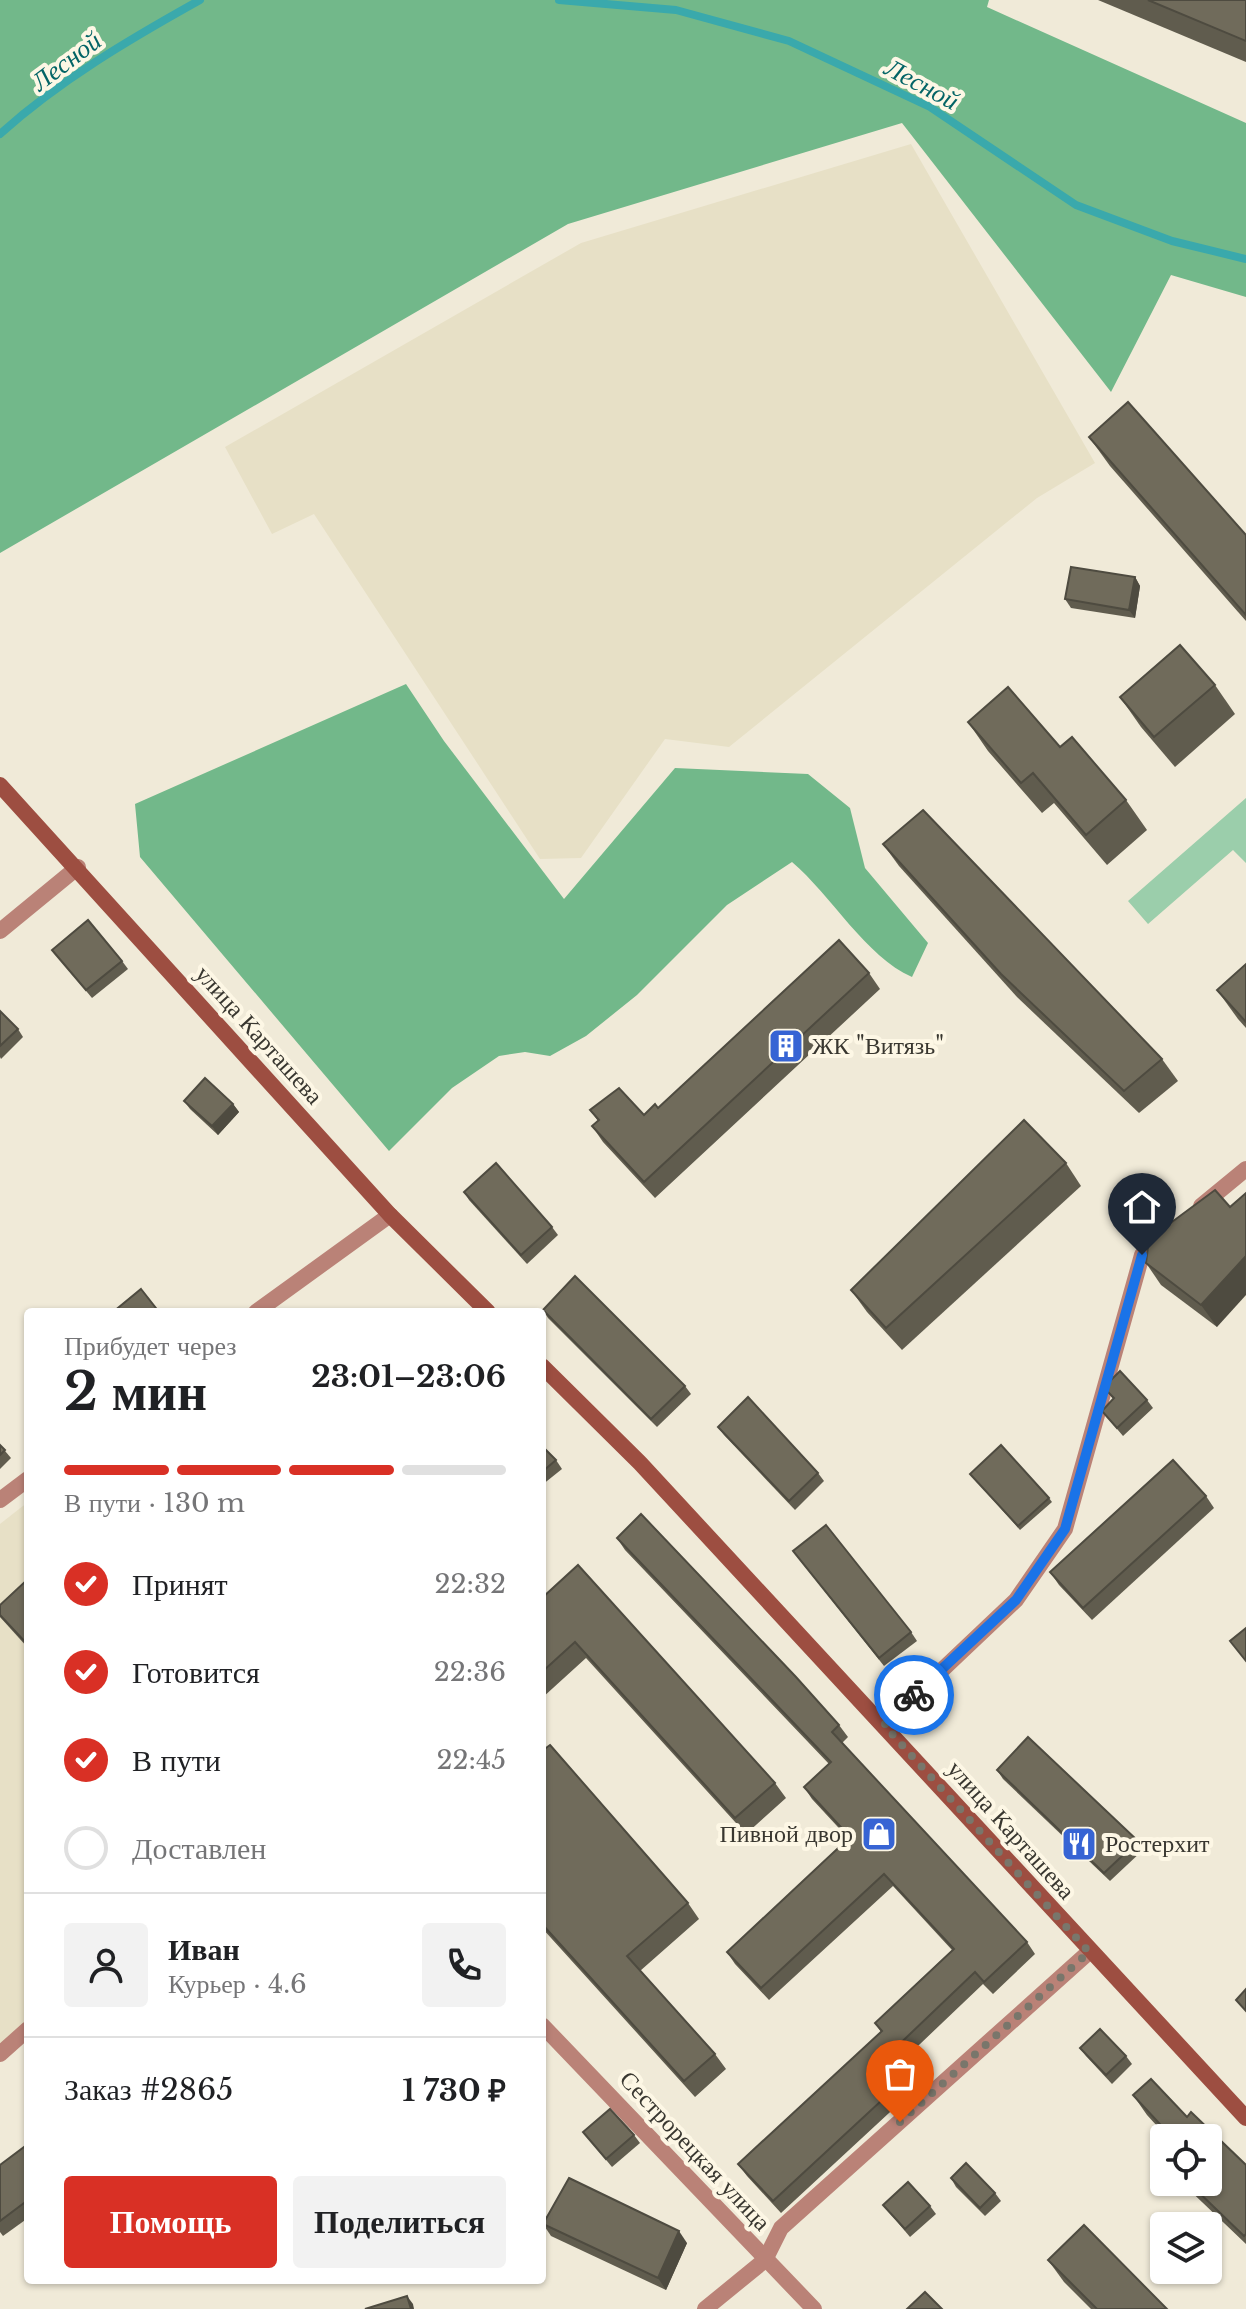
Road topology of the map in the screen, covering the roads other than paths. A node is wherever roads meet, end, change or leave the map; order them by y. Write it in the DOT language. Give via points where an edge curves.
graph roads {
  1 [pos="0,785"];
  2 [pos="78,867"];
  3 [pos="0,931"];
  4 [pos="1246,1169"];
  5 [pos="390,1215"];
  6 [pos="262,1308"];
  7 [pos="484,1308"];
  8 [pos="546,1370"];
  9 [pos="24,1482"];
  10 [pos="0,1500"];
  11 [pos="884,1725"];
  12 [pos="1089,1952"];
  13 [pos="546,2029"];
  14 [pos="24,2033"];
  15 [pos="0,2054"];
  16 [pos="1246,2118"];
  17 [pos="765,2260"];
  18 [pos="705,2309"];
  19 [pos="814,2309"];
  1 -- 2 [label="main road, улица Карташева"];
  2 -- 3 [label="street"];
  2 -- 5 [label="main road, улица Карташева"];
  4 -- 11 [label="street" via="1142,1255 1065,1529 1016,1600"];
  5 -- 6 [label="street"];
  5 -- 7 [label="main road, улица Карташева"];
  8 -- 11 [label="main road, улица Карташева"];
  9 -- 10 [label="street"];
  11 -- 12 [label="main road, улица Карташева"];
  12 -- 16 [label="main road, улица Карташева"];
  12 -- 17 [label="street" via="781,2228"];
  13 -- 17 [label="street, Сестрорецкая улица"];
  14 -- 15 [label="street"];
  17 -- 18 [label="street"];
  17 -- 19 [label="street, Сестрорецкая улица"];
}
